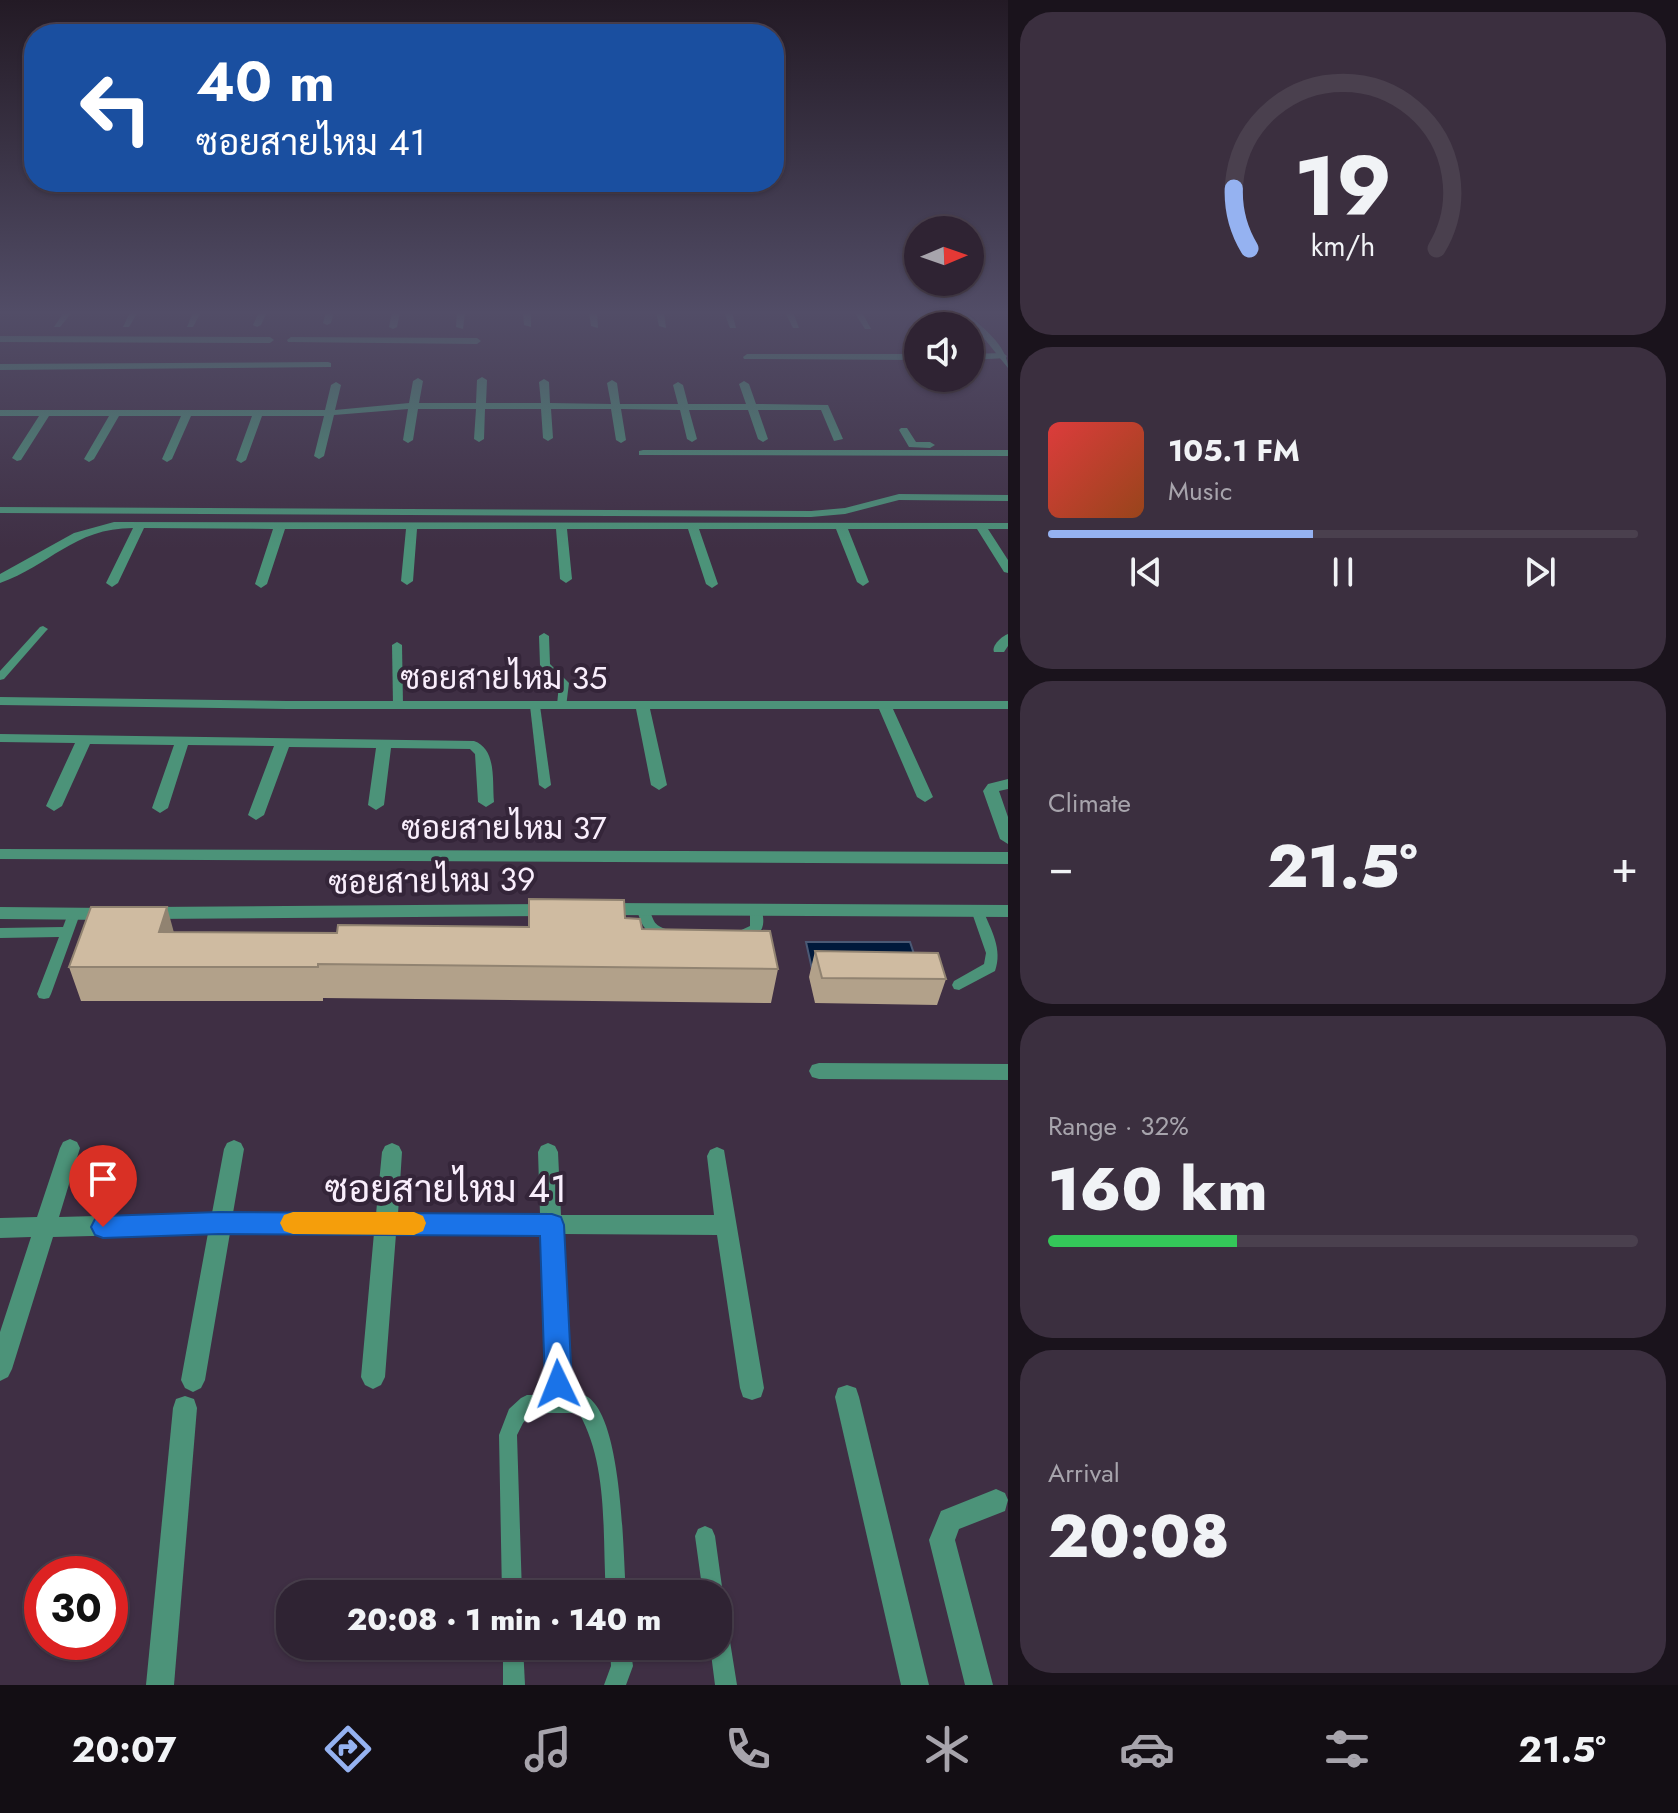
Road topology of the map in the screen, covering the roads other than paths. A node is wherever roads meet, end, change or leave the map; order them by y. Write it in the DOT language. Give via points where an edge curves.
graph roads {
  1 [pos="335,391"];
  2 [pos="416,391"];
  3 [pos="482,391"];
  4 [pos="545,391"];
  5 [pos="613,391"];
  6 [pos="680,391"];
  7 [pos="746,391"];
  8 [pos="414,406"];
  9 [pos="481,406"];
  10 [pos="546,407"];
  11 [pos="616,407"];
  12 [pos="684,407"];
  13 [pos="752,408"];
  14 [pos="0,413"];
  15 [pos="46,413"];
  16 [pos="116,413"];
  17 [pos="187,413"];
  18 [pos="258,413"];
  19 [pos="329,413"];
  20 [pos="904,430"];
  21 [pos="548,438"];
  22 [pos="479,439"];
  23 [pos="692,439"];
  24 [pos="763,439"];
  25 [pos="838,439"];
  26 [pos="408,440"];
  27 [pos="621,440"];
  28 [pos="1008,446"];
  29 [pos="643,453"];
  30 [pos="1008,453"];
  31 [pos="319,456"];
  32 [pos="17,458"];
  33 [pos="89,459"];
  34 [pos="167,459"];
  35 [pos="241,460"];
  36 [pos="1008,498"];
  37 [pos="0,510"];
  38 [pos="140,525"];
  39 [pos="412,525"];
  40 [pos="561,525"];
  41 [pos="280,526"];
  42 [pos="980,526"];
  43 [pos="1008,526"];
  44 [pos="693,527"];
  45 [pos="841,527"];
  46 [pos="1008,569"];
  47 [pos="0,579"];
  48 [pos="566,579"];
  49 [pos="407,581"];
  50 [pos="863,582"];
  51 [pos="112,583"];
  52 [pos="261,584"];
  53 [pos="712,584"];
  54 [pos="43,629"];
  55 [pos="544,636"];
  56 [pos="397,645"];
  57 [pos="0,677"];
  58 [pos="0,701"];
  59 [pos="398,705"];
  60 [pos="562,705"];
  61 [pos="1008,705"];
  62 [pos="535,706"];
  63 [pos="642,706"];
  64 [pos="885,707"];
  65 [pos="0,738"];
  66 [pos="85,738"];
  67 [pos="183,739"];
  68 [pos="283,743"];
  69 [pos="384,744"];
  70 [pos="1008,784"];
  71 [pos="545,785"];
  72 [pos="659,785"];
  73 [pos="925,797"];
  74 [pos="486,802"];
  75 [pos="376,805"];
  76 [pos="54,806"];
  77 [pos="160,808"];
  78 [pos="256,815"];
  79 [pos="1008,839"];
  80 [pos="0,854"];
  81 [pos="1008,858"];
  82 [pos="595,909"];
  83 [pos="643,909"];
  84 [pos="564,910"];
  85 [pos="756,910"];
  86 [pos="977,910"];
  87 [pos="1008,911"];
  88 [pos="0,913"];
  89 [pos="74,914"];
  90 [pos="67,932"];
  91 [pos="0,933"];
  92 [pos="675,934"];
  93 [pos="734,935"];
  94 [pos="959,985"];
  95 [pos="44,994"];
  96 [pos="819,1071"];
  97 [pos="1008,1072"];
  98 [pos="70,1148"];
  99 [pos="234,1149"];
  100 [pos="392,1152"];
  101 [pos="548,1152"];
  102 [pos="717,1156"];
  103 [pos="219,1223"];
  104 [pos="386,1223"];
  105 [pos="552,1225"];
  106 [pos="726,1225"];
  107 [pos="0,1228"];
  108 [pos="45,1229"];
  109 [pos="0,1369"];
  110 [pos="373,1377"];
  111 [pos="193,1380"];
  112 [pos="558,1384"];
  113 [pos="752,1388"];
  114 [pos="847,1397"];
  115 [pos="185,1408"];
  116 [pos="996,1502"];
  117 [pos="705,1536"];
  118 [pos="512,1580"];
  119 [pos="615,1580"];
  120 [pos="711,1580"];
  121 [pos="513,1660"];
  122 [pos="621,1660"];
  123 [pos="722,1660"];
  124 [pos="160,1685"];
  125 [pos="514,1685"];
  126 [pos="615,1685"];
  127 [pos="726,1685"];
  128 [pos="915,1685"];
  129 [pos="979,1685"];
  1 -- 19 [label="street"];
  2 -- 8 [label="street"];
  3 -- 9 [label="street"];
  4 -- 10 [label="street"];
  5 -- 11 [label="street"];
  6 -- 12 [label="street"];
  7 -- 13 [label="street"];
  8 -- 9 [label="street"];
  8 -- 19 [label="street"];
  8 -- 26 [label="street"];
  9 -- 10 [label="street"];
  9 -- 22 [label="street"];
  10 -- 11 [label="street"];
  10 -- 21 [label="street"];
  11 -- 12 [label="street"];
  11 -- 27 [label="street"];
  12 -- 13 [label="street"];
  12 -- 23 [label="street"];
  13 -- 24 [label="street"];
  13 -- 25 [label="street" via="825,407"];
  14 -- 15 [label="street"];
  15 -- 16 [label="street"];
  15 -- 32 [label="street"];
  16 -- 17 [label="street"];
  16 -- 33 [label="street"];
  17 -- 18 [label="street"];
  17 -- 34 [label="street"];
  18 -- 19 [label="street"];
  18 -- 35 [label="street"];
  19 -- 31 [label="street"];
  20 -- 28 [label="street" via="913,445"];
  29 -- 30 [label="street"];
  36 -- 37 [label="street" via="899,497 811,514"];
  38 -- 41 [label="street"];
  38 -- 47 [label="street" via="91,529"];
  38 -- 51 [label="street"];
  39 -- 40 [label="street"];
  39 -- 41 [label="street"];
  39 -- 49 [label="street"];
  40 -- 44 [label="street"];
  40 -- 48 [label="street"];
  41 -- 52 [label="street"];
  42 -- 43 [label="street"];
  42 -- 45 [label="street"];
  42 -- 46 [label="street"];
  44 -- 45 [label="street"];
  44 -- 53 [label="street"];
  45 -- 50 [label="street"];
  54 -- 57 [label="lane"];
  55 -- 60 [label="lane" via="545,665 564,683"];
  56 -- 59 [label="lane"];
  58 -- 59 [label="street, ซอยสายไหม 35"];
  59 -- 62 [label="street, ซอยสายไหม 35"];
  60 -- 62 [label="street, ซอยสายไหม 35"];
  60 -- 63 [label="street, ซอยสายไหม 35"];
  61 -- 64 [label="street, ซอยสายไหม 35"];
  62 -- 71 [label="lane"];
  63 -- 64 [label="street, ซอยสายไหม 35"];
  63 -- 72 [label="street"];
  64 -- 73 [label="street"];
  65 -- 66 [label="street"];
  66 -- 67 [label="street"];
  66 -- 76 [label="street"];
  67 -- 68 [label="street"];
  67 -- 77 [label="street"];
  68 -- 69 [label="street"];
  68 -- 78 [label="street"];
  69 -- 74 [label="street" via="480,747"];
  69 -- 75 [label="street"];
  70 -- 79 [label="street" via="991,791"];
  80 -- 81 [label="street, ซอยสายไหม 37"];
  82 -- 83 [label="street"];
  83 -- 85 [label="street"];
  83 -- 92 [label="lane" via="651,929"];
  84 -- 89 [label="street, ซอยสายไหม 39"];
  85 -- 86 [label="street"];
  85 -- 93 [label="lane" via="757,929"];
  86 -- 87 [label="street"];
  86 -- 94 [label="lane" via="993,953 990,967"];
  88 -- 89 [label="street, ซอยสายไหม 39"];
  89 -- 90 [label="lane"];
  90 -- 91 [label="lane"];
  90 -- 95 [label="lane"];
  96 -- 97 [label="street"];
  98 -- 108 [label="street"];
  99 -- 103 [label="street"];
  100 -- 104 [label="street"];
  101 -- 105 [label="street"];
  102 -- 106 [label="street"];
  103 -- 104 [label="street, ซอยสายไหม 41"];
  103 -- 108 [label="street, ซอยสายไหม 41"];
  103 -- 111 [label="street"];
  104 -- 105 [label="street, ซอยสายไหม 41"];
  104 -- 110 [label="street"];
  105 -- 106 [label="street, ซอยสายไหม 41"];
  105 -- 112 [label="street"];
  106 -- 113 [label="street"];
  107 -- 108 [label="street, ซอยสายไหม 41"];
  108 -- 109 [label="street"];
  114 -- 128 [label="street"];
  115 -- 124 [label="street"];
  116 -- 129 [label="street" via="950,1520 942,1540"];
  117 -- 120 [label="lane"];
  118 -- 119 [label="lane" via="508,1435 527,1404 584,1404 604,1446"];
  121 -- 125 [label="lane"];
  122 -- 126 [label="lane"];
  123 -- 127 [label="lane"];
}
